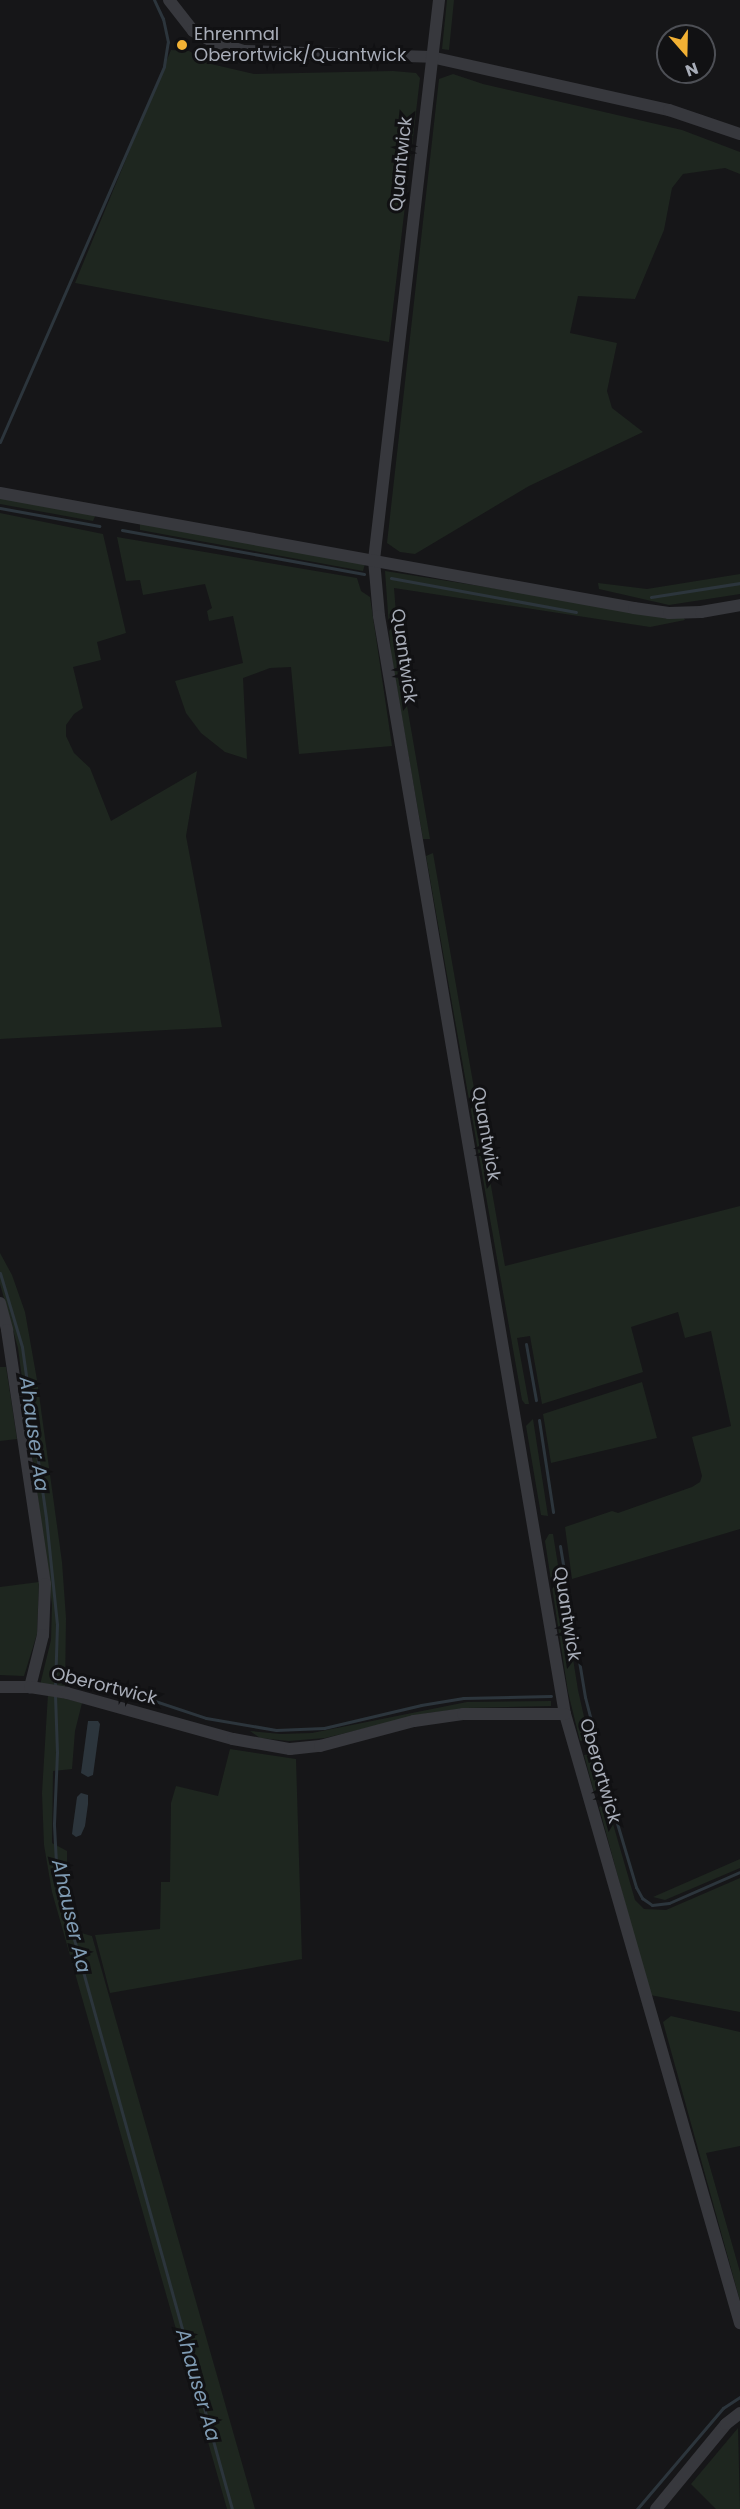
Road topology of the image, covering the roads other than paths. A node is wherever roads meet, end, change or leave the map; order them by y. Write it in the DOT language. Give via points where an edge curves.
graph roads {
  1 [pos="170,0"];
  2 [pos="438,0"];
  3 [pos="430,57"];
  4 [pos="740,134"];
  5 [pos="0,493"];
  6 [pos="374,560"];
  7 [pos="740,605"];
  8 [pos="0,1303"];
  9 [pos="0,1687"];
  10 [pos="30,1687"];
  11 [pos="565,1714"];
  12 [pos="740,2323"];
  13 [pos="740,2413"];
  14 [pos="656,2509"];
  1 -- 3 [label="street" via="193,31 244,51"];
  2 -- 3 [label="street, Quantwick"];
  3 -- 4 [label="street" via="669,110"];
  3 -- 6 [label="street, Quantwick"];
  5 -- 6 [label="street"];
  6 -- 7 [label="street" via="669,613"];
  6 -- 11 [label="street, Quantwick" via="385,664 517,1416"];
  8 -- 10 [label="street" via="45,1584 43,1635"];
  9 -- 10 [label="street, Oberortwick"];
  10 -- 11 [label="street, Oberortwick" via="67,1693 266,1747 290,1749 320,1746 414,1721 463,1714"];
  11 -- 12 [label="street, Oberortwick"];
  13 -- 14 [label="street" via="726,2424"];
}
